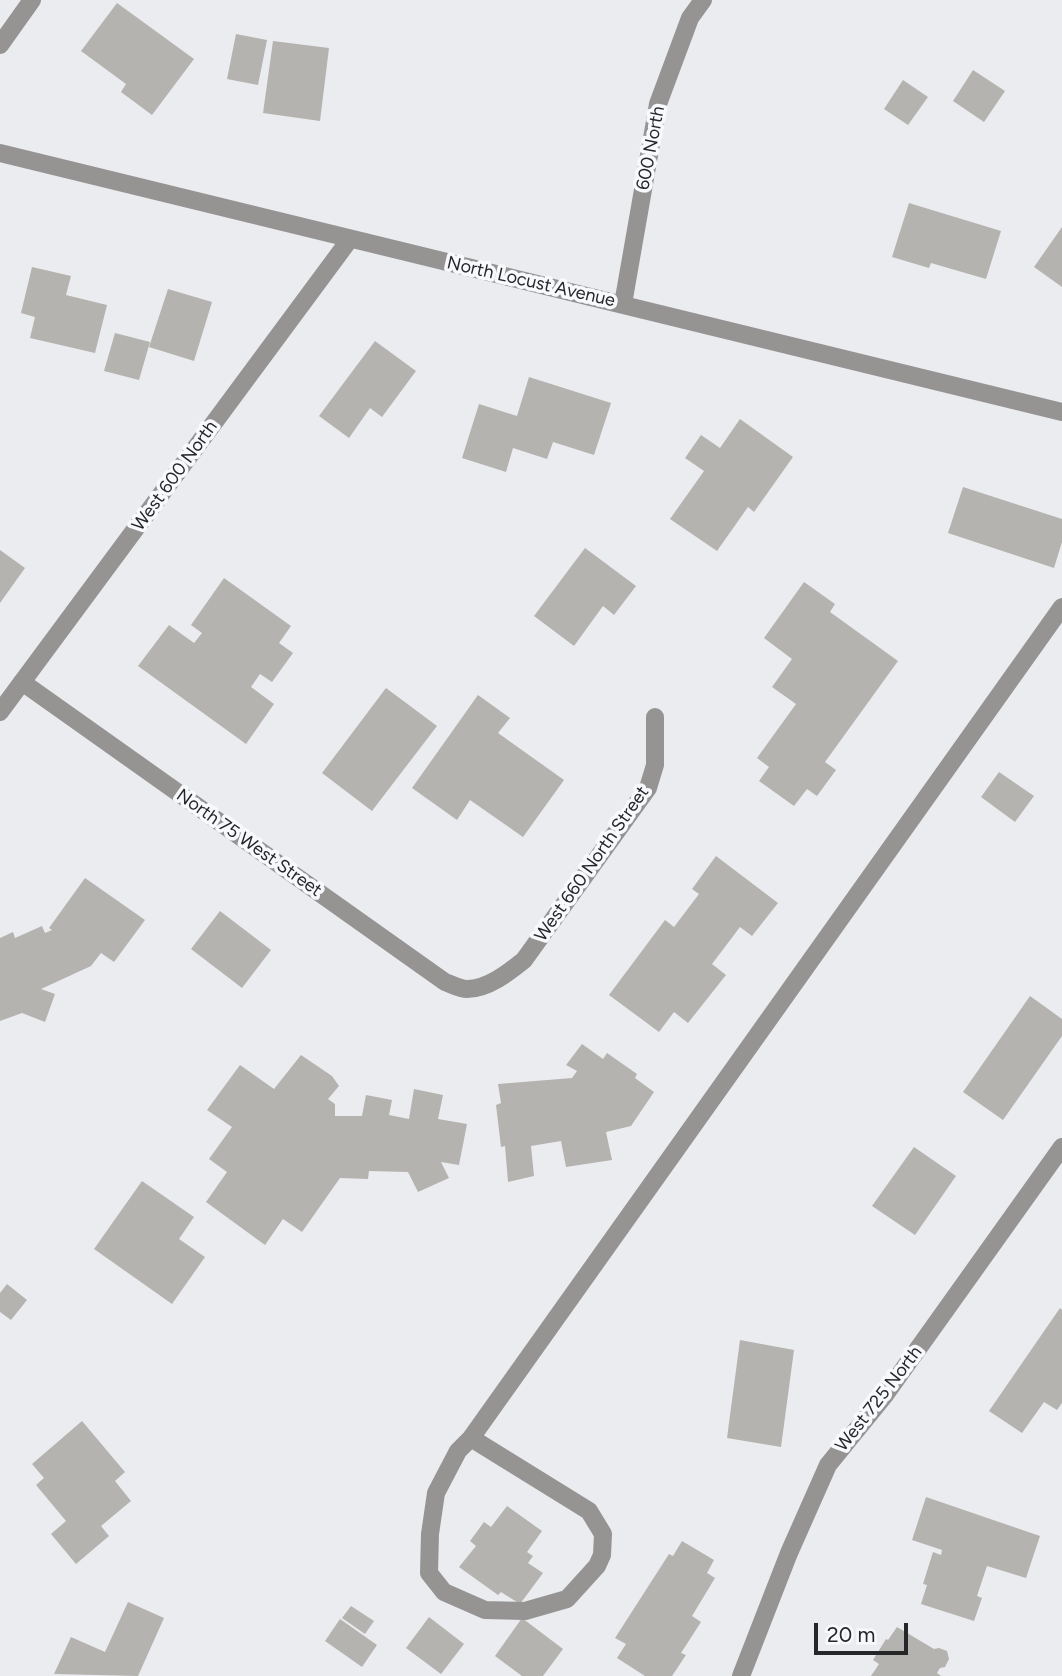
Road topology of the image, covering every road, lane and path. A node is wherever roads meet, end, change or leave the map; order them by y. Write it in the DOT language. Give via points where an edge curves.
graph roads {
  1 [pos="32,0"];
  2 [pos="703,0"];
  3 [pos="0,45"];
  4 [pos="0,153"];
  5 [pos="350,239"];
  6 [pos="623,304"];
  7 [pos="1062,412"];
  8 [pos="1062,607"];
  9 [pos="22,682"];
  10 [pos="0,712"];
  11 [pos="655,717"];
  12 [pos="482,986"];
  13 [pos="1062,1147"];
  14 [pos="471,1438"];
  15 [pos="741,1676"];
  1 -- 3 [label="street"];
  2 -- 6 [label="street, 600 North" via="690,18 658,104"];
  4 -- 5 [label="street, North Locust Avenue"];
  5 -- 6 [label="street, North Locust Avenue"];
  5 -- 9 [label="street, West 600 North"];
  6 -- 7 [label="street, North Locust Avenue"];
  8 -- 14 [label="street"];
  9 -- 10 [label="street, West 600 North"];
  9 -- 12 [label="street, North 75 West Street" via="445,982 466,989"];
  11 -- 12 [label="street, West 660 North Street" via="655,765 648,788 524,960"];
  13 -- 15 [label="street, West 725 North" via="885,1395 828,1465"];
  14 -- 14 [label="street" via="458,1451 436,1493 429,1573 444,1592 485,1610 525,1611 567,1599 597,1566 603,1534 589,1511"];
}
